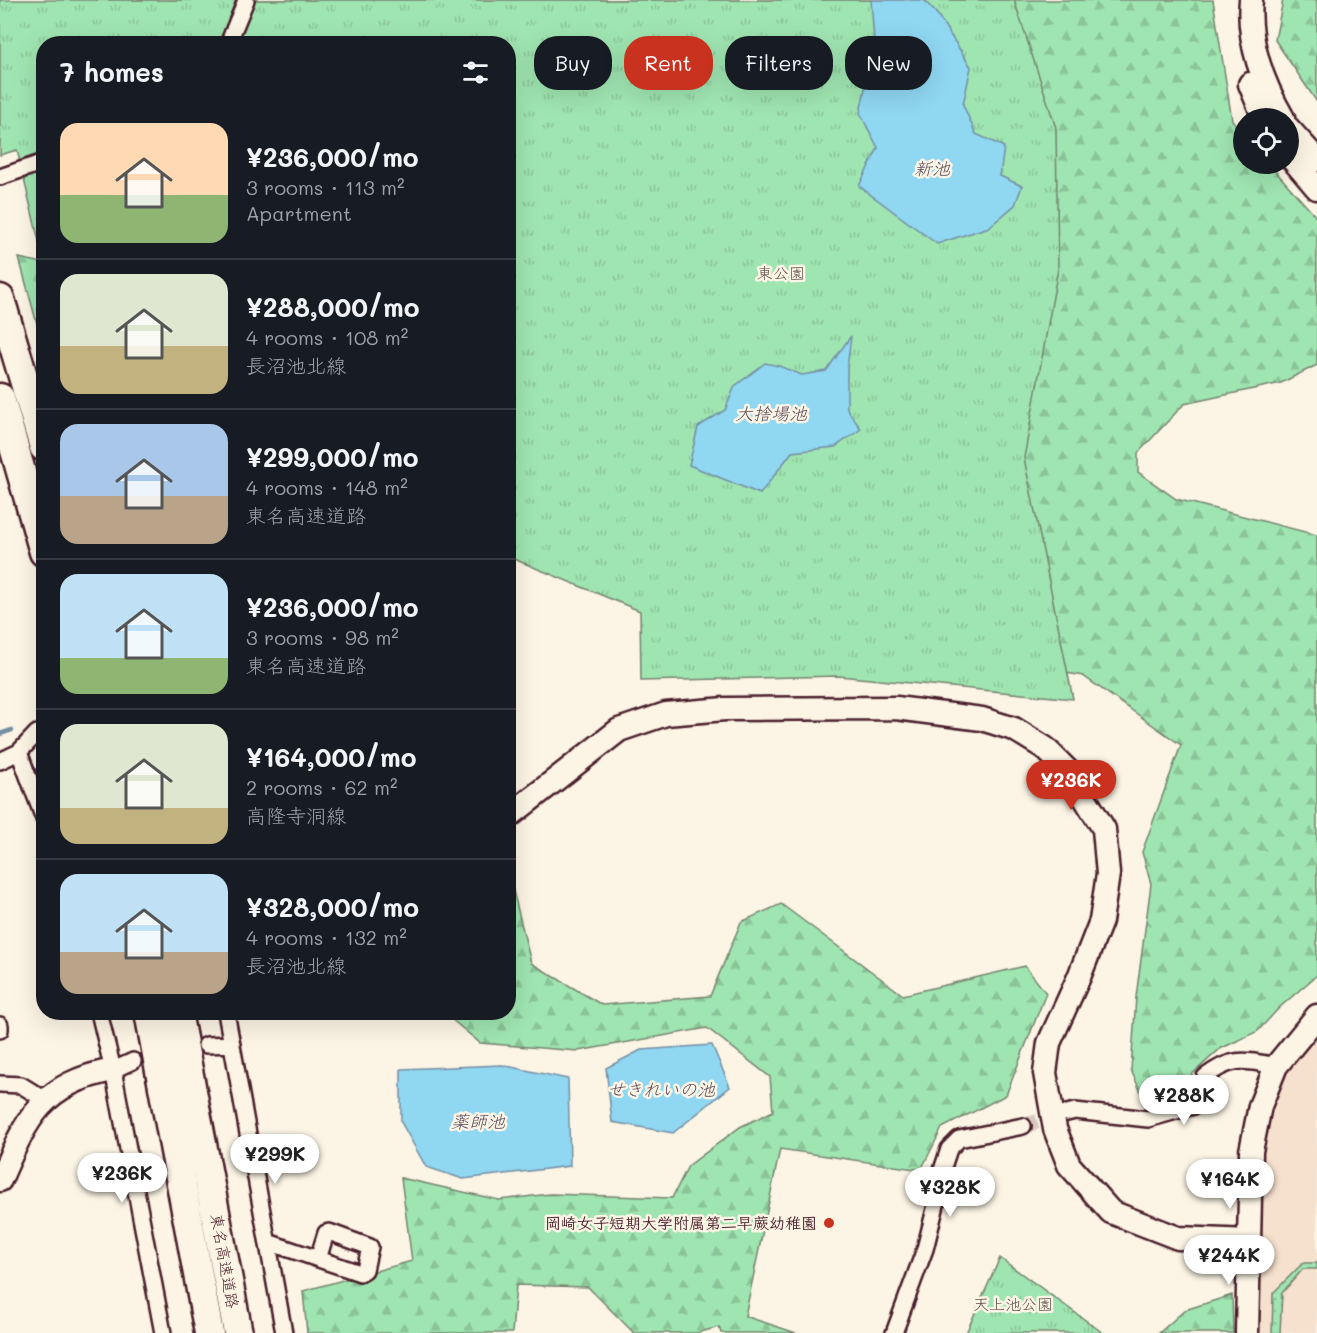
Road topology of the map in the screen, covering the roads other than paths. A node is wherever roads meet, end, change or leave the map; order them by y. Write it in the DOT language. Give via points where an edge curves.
graph roads {
  1 [pos="246,0"];
  2 [pos="1236,0"];
  3 [pos="1251,0"];
  4 [pos="231,36"];
  5 [pos="1260,108"];
  6 [pos="1277,108"];
  7 [pos="1299,140"];
  8 [pos="1317,160"];
  9 [pos="36,165"];
  10 [pos="1299,167"];
  11 [pos="0,177"];
  12 [pos="1317,188"];
  13 [pos="0,298"];
  14 [pos="0,398"];
  15 [pos="36,420"];
  16 [pos="36,524"];
  17 [pos="36,734"];
  18 [pos="19,752"];
  19 [pos="0,761"];
  20 [pos="36,798"];
  21 [pos="516,811"];
  22 [pos="1314,1018"];
  23 [pos="103,1020"];
  24 [pos="150,1020"];
  25 [pos="179,1020"];
  26 [pos="228,1020"];
  27 [pos="0,1025"];
  28 [pos="0,1030"];
  29 [pos="232,1044"];
  30 [pos="206,1046"];
  31 [pos="123,1065"];
  32 [pos="1276,1066"];
  33 [pos="0,1084"];
  34 [pos="47,1101"];
  35 [pos="1067,1113"];
  36 [pos="1023,1126"];
  37 [pos="0,1180"];
  38 [pos="1250,1241"];
  39 [pos="268,1242"];
  40 [pos="318,1259"];
  41 [pos="163,1333"];
  42 [pos="209,1333"];
  43 [pos="238,1333"];
  44 [pos="285,1333"];
  45 [pos="894,1333"];
  46 [pos="1247,1333"];
  1 -- 4 [label="street"];
  2 -- 5 [label="street" via="1246,76"];
  3 -- 6 [label="street" via="1254,43 1268,93"];
  7 -- 8 [label="street"];
  9 -- 11 [label="street"];
  10 -- 12 [label="street"];
  13 -- 15 [label="highway"];
  14 -- 16 [label="highway"];
  17 -- 18 [label="street"];
  18 -- 19 [label="street"];
  18 -- 20 [label="street"];
  21 -- 38 [label="street" via="619,730 666,714 725,709 896,708 982,719 1014,729 1045,748 1068,771 1104,830 1108,874 1101,921 1048,1043 1045,1073 1055,1129 1069,1165 1111,1212 1178,1238"];
  22 -- 32 [label="street"];
  23 -- 31 [label="street"];
  24 -- 42 [label="highway, 東名高速道路"];
  25 -- 43 [label="highway, 東名高速道路"];
  26 -- 29 [label="street"];
  27 -- 28 [label="street"];
  29 -- 30 [label="street"];
  29 -- 39 [label="street"];
  31 -- 34 [label="street" via="84,1075"];
  31 -- 41 [label="street"];
  32 -- 35 [label="street" via="1242,1059 1222,1064 1205,1077 1200,1099 1194,1106 1148,1119"];
  32 -- 38 [label="street" via="1260,1106 1251,1151"];
  33 -- 34 [label="street" via="21,1085"];
  34 -- 37 [label="street" via="29,1117"];
  36 -- 45 [label="street" via="958,1139 949,1149 925,1249"];
  38 -- 46 [label="street"];
  39 -- 40 [label="street"];
  39 -- 44 [label="street"];
}
